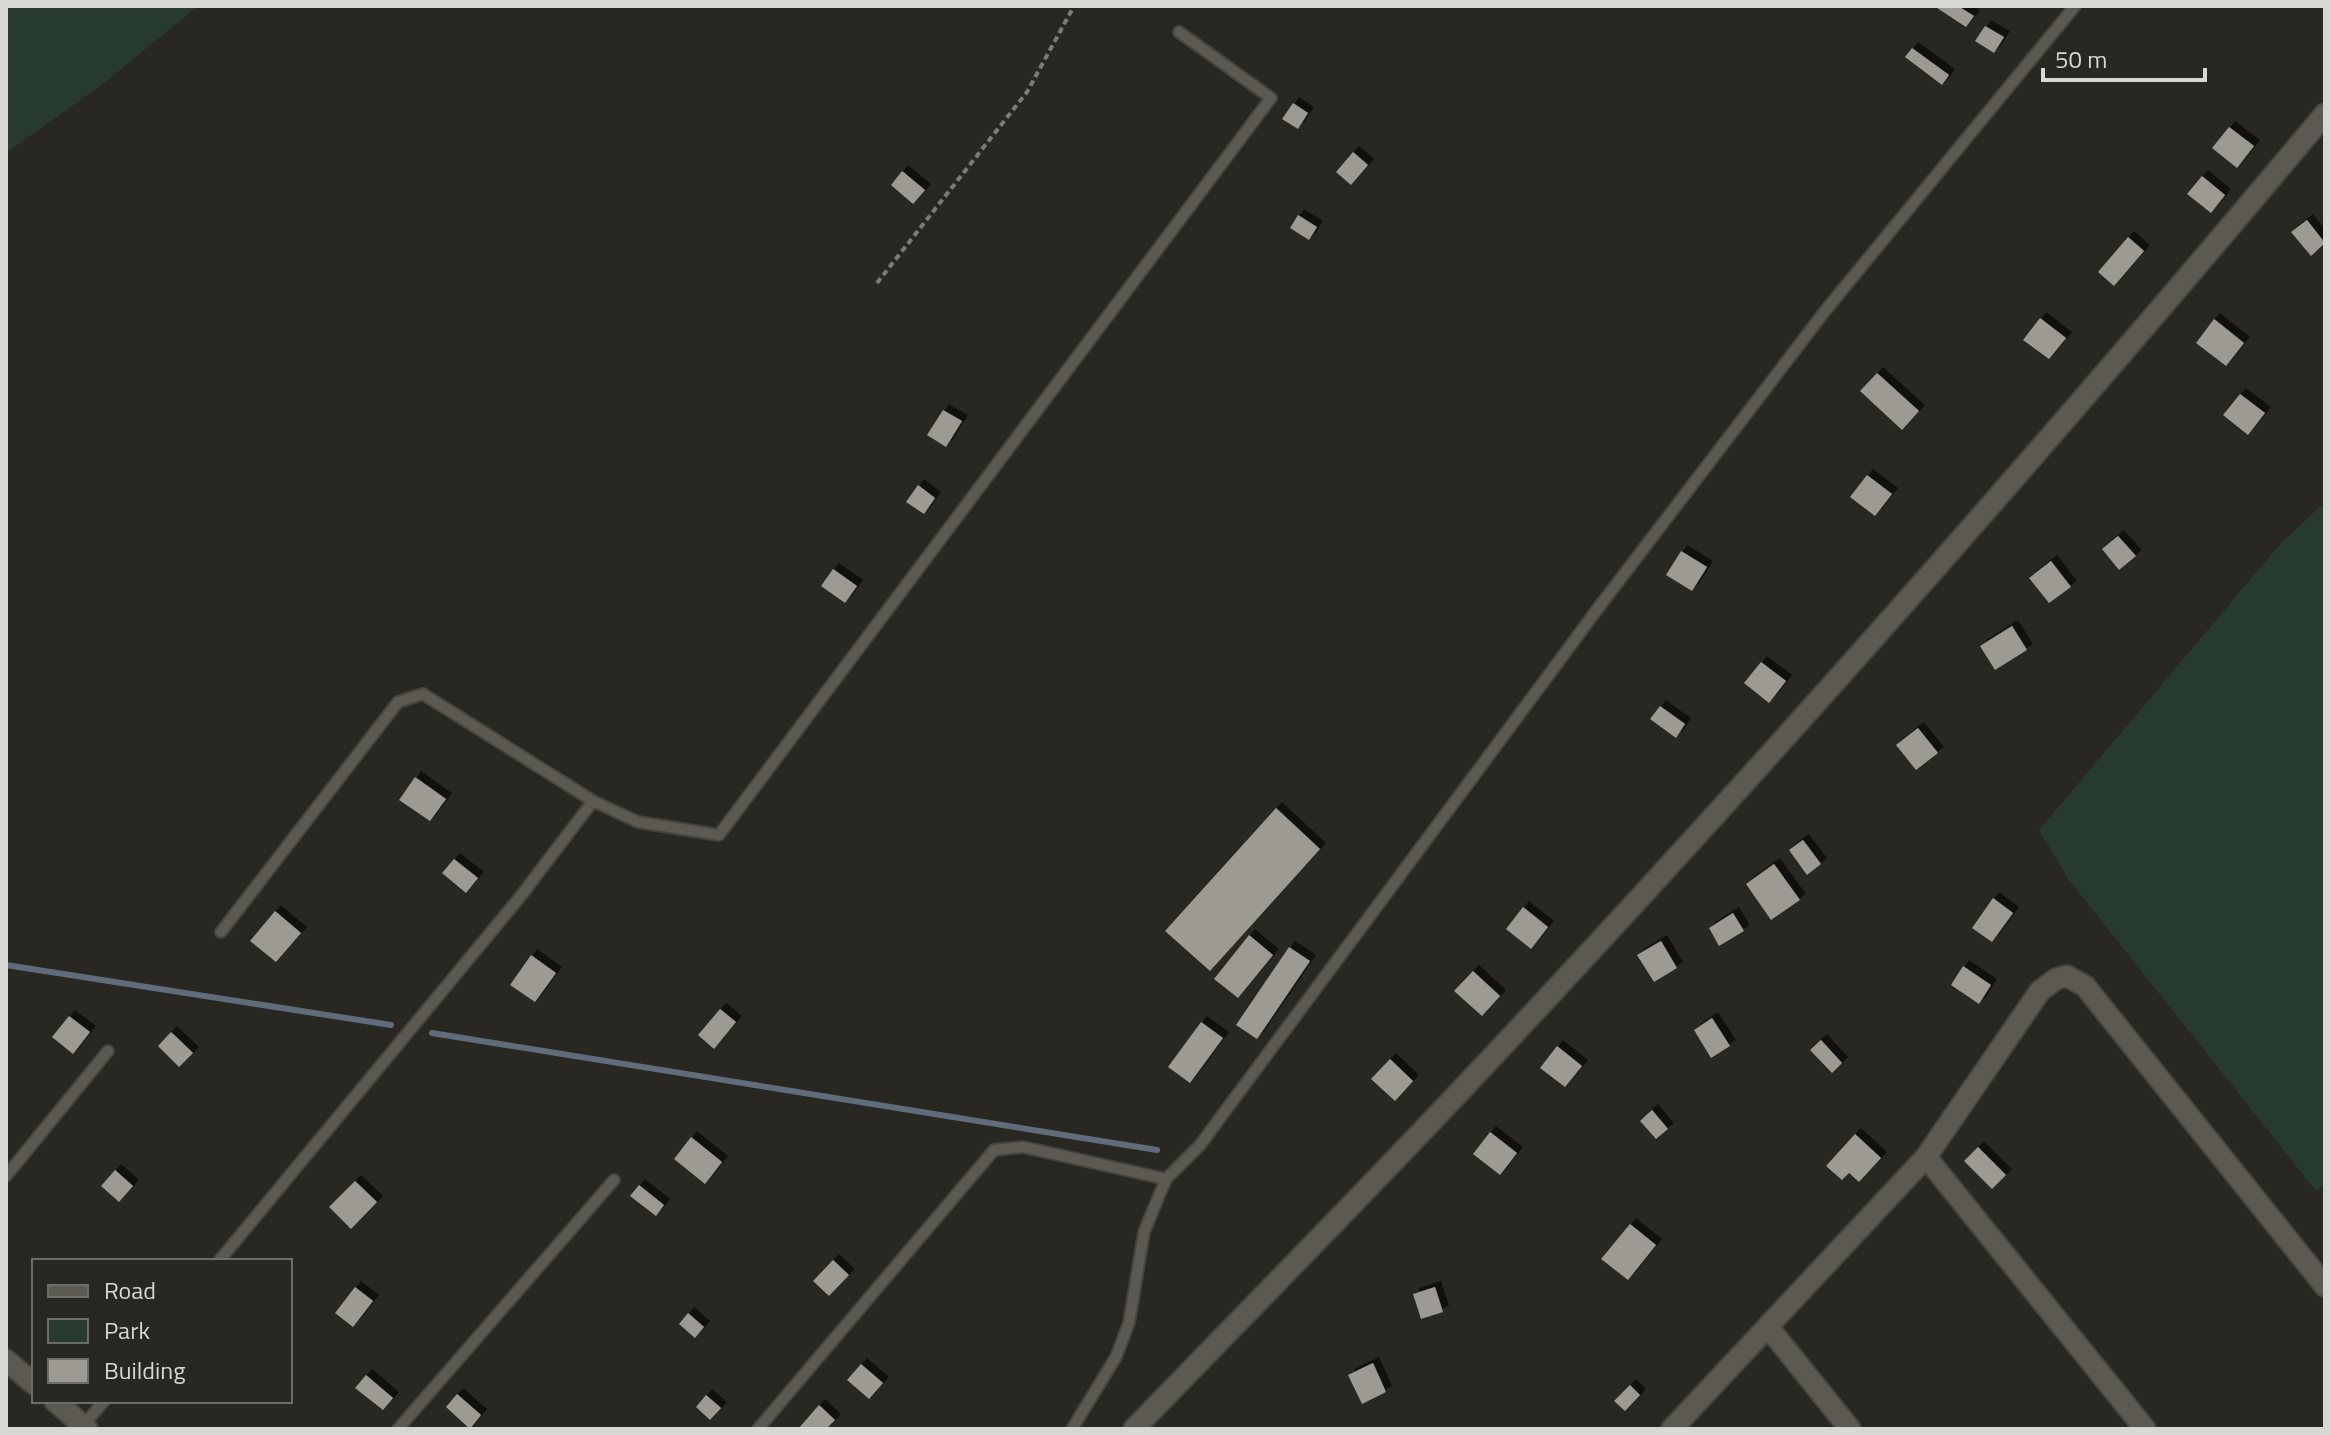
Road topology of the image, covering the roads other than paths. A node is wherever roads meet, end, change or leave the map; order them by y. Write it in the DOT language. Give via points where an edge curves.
graph roads {
  1 [pos="2075,6"];
  2 [pos="1179,32"];
  3 [pos="2325,114"];
  4 [pos="593,801"];
  5 [pos="221,932"];
  6 [pos="108,1051"];
  7 [pos="1926,1157"];
  8 [pos="6,1176"];
  9 [pos="1166,1179"];
  10 [pos="614,1180"];
  11 [pos="221,1259"];
  12 [pos="2325,1286"];
  13 [pos="1768,1327"];
  14 [pos="6,1360"];
  15 [pos="32,1382"];
  16 [pos="57,1403"];
  17 [pos="103,1403"];
  18 [pos="84,1428"];
  19 [pos="398,1429"];
  20 [pos="758,1429"];
  21 [pos="1072,1429"];
  22 [pos="1134,1429"];
  23 [pos="1672,1429"];
  24 [pos="1850,1429"];
  25 [pos="2145,1429"];
  1 -- 9 [label="lane" via="1825,311 1200,1145"];
  2 -- 4 [label="lane" via="1271,98 719,835 638,822"];
  3 -- 22 [label="street" via="2118,361 1687,844 1481,1070"];
  4 -- 5 [label="lane" via="423,694 398,702"];
  4 -- 11 [label="lane"];
  6 -- 8 [label="lane"];
  7 -- 12 [label="street" via="2040,991 2067,976 2085,986"];
  7 -- 13 [label="street"];
  7 -- 25 [label="street"];
  9 -- 20 [label="lane" via="1023,1147 994,1150"];
  9 -- 21 [label="lane" via="1144,1232 1129,1323 1116,1357"];
  10 -- 19 [label="lane"];
  13 -- 23 [label="street"];
  13 -- 24 [label="street"];
  14 -- 15 [label="street"];
  16 -- 18 [label="street"];
  17 -- 18 [label="lane"];
}
